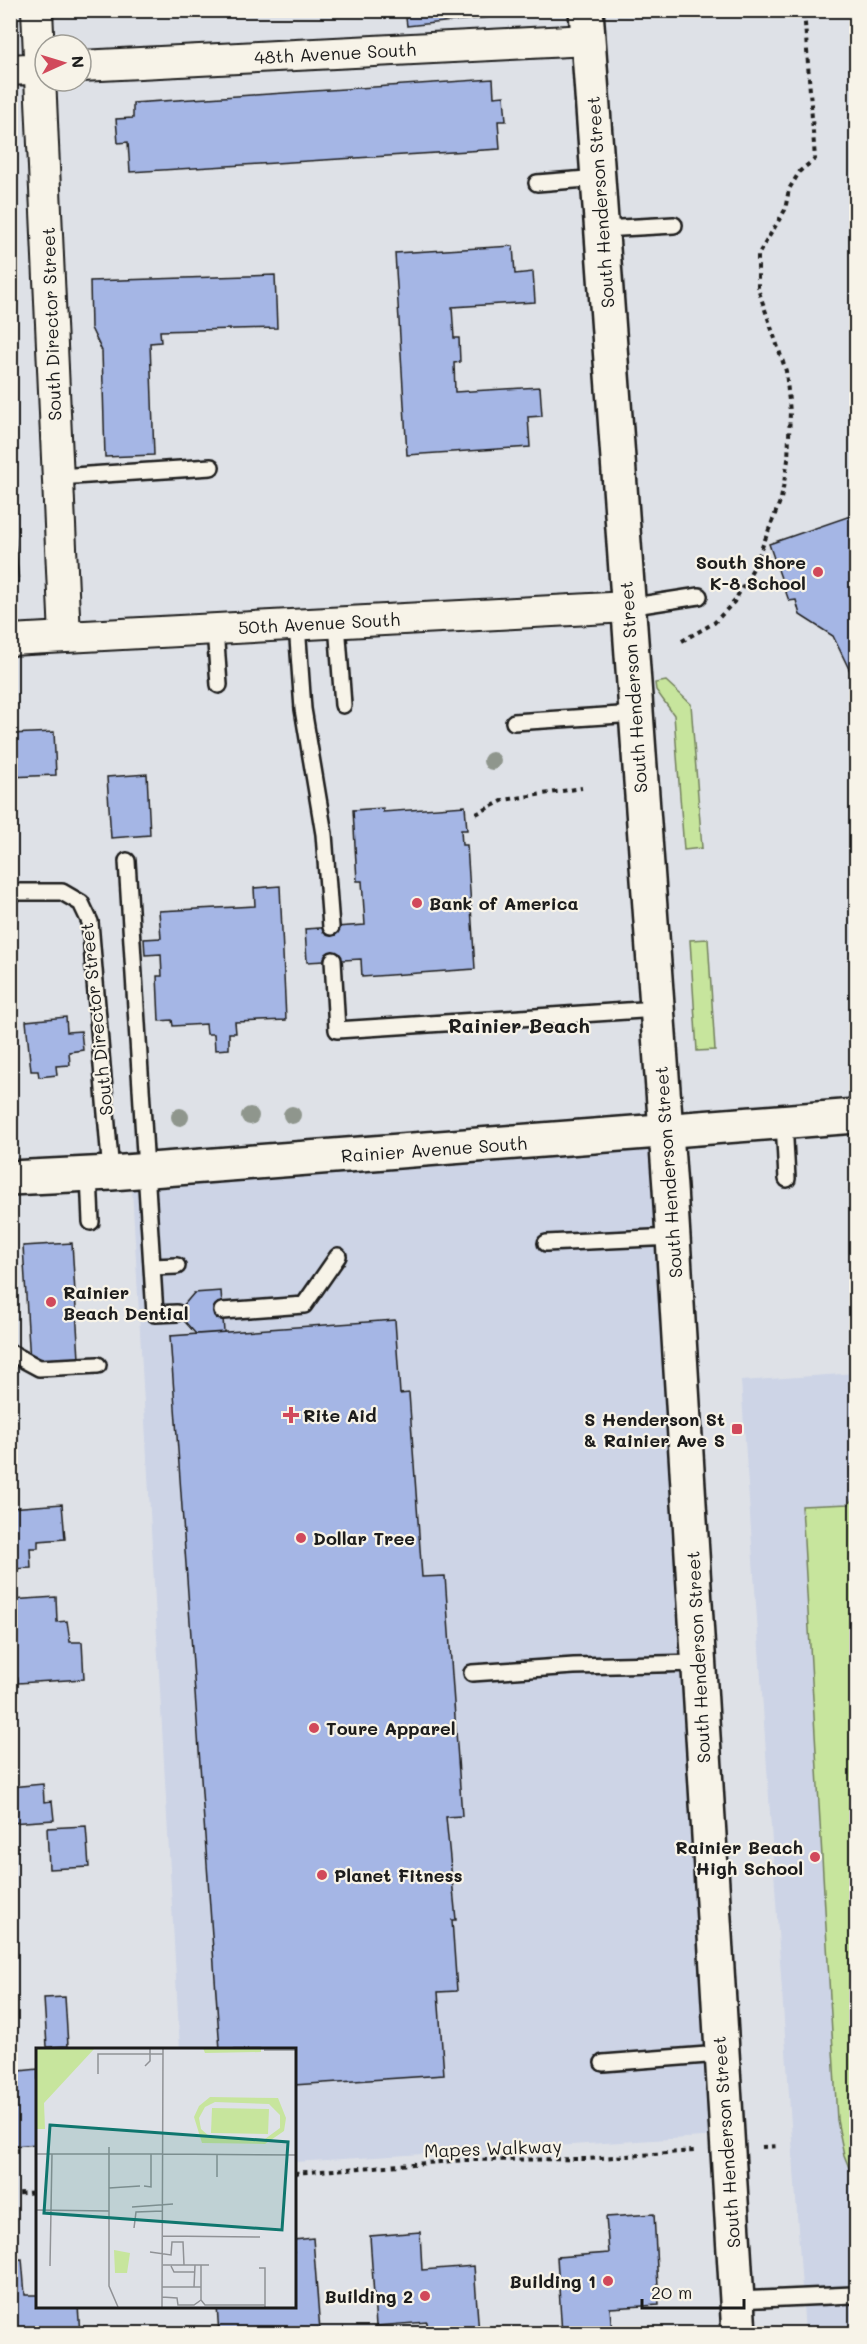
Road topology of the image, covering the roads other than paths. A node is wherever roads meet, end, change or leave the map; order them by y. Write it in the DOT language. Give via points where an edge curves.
graph roads {
  1 [pos="37,10"];
  2 [pos="587,25"];
  3 [pos="39,33"];
  4 [pos="93,65"];
  5 [pos="33,69"];
  6 [pos="10,70"];
  7 [pos="44,93"];
  8 [pos="599,178"];
  9 [pos="537,183"];
  10 [pos="674,225"];
  11 [pos="603,229"];
  12 [pos="211,466"];
  13 [pos="58,477"];
  14 [pos="699,596"];
  15 [pos="628,607"];
  16 [pos="337,622"];
  17 [pos="297,625"];
  18 [pos="215,629"];
  19 [pos="65,637"];
  20 [pos="10,640"];
  21 [pos="219,686"];
  22 [pos="344,705"];
  23 [pos="635,714"];
  24 [pos="514,722"];
  25 [pos="127,861"];
  26 [pos="10,892"];
  27 [pos="331,927"];
  28 [pos="333,960"];
  29 [pos="657,1010"];
  30 [pos="856,1116"];
  31 [pos="784,1121"];
  32 [pos="666,1131"];
  33 [pos="146,1170"];
  34 [pos="100,1174"];
  35 [pos="10,1178"];
  36 [pos="787,1179"];
  37 [pos="91,1222"];
  38 [pos="673,1237"];
  39 [pos="546,1243"];
  40 [pos="338,1256"];
  41 [pos="177,1266"];
  42 [pos="152,1267"];
  43 [pos="222,1311"];
  44 [pos="177,1313"];
  45 [pos="13,1354"];
  46 [pos="98,1365"];
  47 [pos="698,1663"];
  48 [pos="472,1673"];
  49 [pos="720,2054"];
  50 [pos="603,2063"];
  51 [pos="853,2295"];
  52 [pos="737,2300"];
  53 [pos="739,2334"];
  1 -- 3 [label="street, South Director Street"];
  2 -- 4 [label="street, 48th Avenue South"];
  2 -- 8 [label="main road, South Henderson Street"];
  5 -- 6 [label="street"];
  7 -- 13 [label="street, South Director Street"];
  8 -- 9 [label="lane"];
  8 -- 11 [label="main road, South Henderson Street"];
  10 -- 11 [label="lane"];
  11 -- 15 [label="main road, South Henderson Street"];
  12 -- 13 [label="lane"];
  13 -- 19 [label="street, South Director Street"];
  14 -- 15 [label="lane"];
  15 -- 16 [label="street, 50th Avenue South"];
  15 -- 23 [label="main road, South Henderson Street"];
  16 -- 17 [label="street, 50th Avenue South"];
  16 -- 22 [label="lane"];
  17 -- 18 [label="street, 50th Avenue South"];
  17 -- 27 [label="lane" via="303,709 324,834"];
  18 -- 19 [label="street, 50th Avenue South"];
  18 -- 21 [label="lane"];
  19 -- 20 [label="street, 50th Avenue South"];
  23 -- 24 [label="lane"];
  23 -- 29 [label="main road, South Henderson Street"];
  25 -- 33 [label="lane"];
  26 -- 34 [label="lane, South Director Street" via="62,892 81,903 90,922"];
  28 -- 29 [label="lane" via="337,1030"];
  29 -- 32 [label="main road, South Henderson Street"];
  30 -- 31 [label="main road, Rainier Avenue South"];
  31 -- 32 [label="main road, Rainier Avenue South"];
  31 -- 36 [label="lane"];
  32 -- 33 [label="main road, Rainier Avenue South"];
  32 -- 38 [label="main road, South Henderson Street"];
  33 -- 34 [label="main road, Rainier Avenue South"];
  33 -- 42 [label="lane"];
  34 -- 35 [label="main road, Rainier Avenue South"];
  34 -- 37 [label="lane, South Director Street"];
  38 -- 39 [label="lane"];
  38 -- 47 [label="main road, South Henderson Street"];
  40 -- 43 [label="lane" via="304,1305"];
  41 -- 42 [label="lane"];
  42 -- 44 [label="lane" via="155,1314"];
  45 -- 46 [label="lane" via="39,1368"];
  47 -- 48 [label="lane"];
  47 -- 49 [label="main road, South Henderson Street"];
  49 -- 50 [label="lane"];
  49 -- 52 [label="main road, South Henderson Street"];
  51 -- 52 [label="lane"];
  52 -- 53 [label="main road, South Henderson Street"];
}
